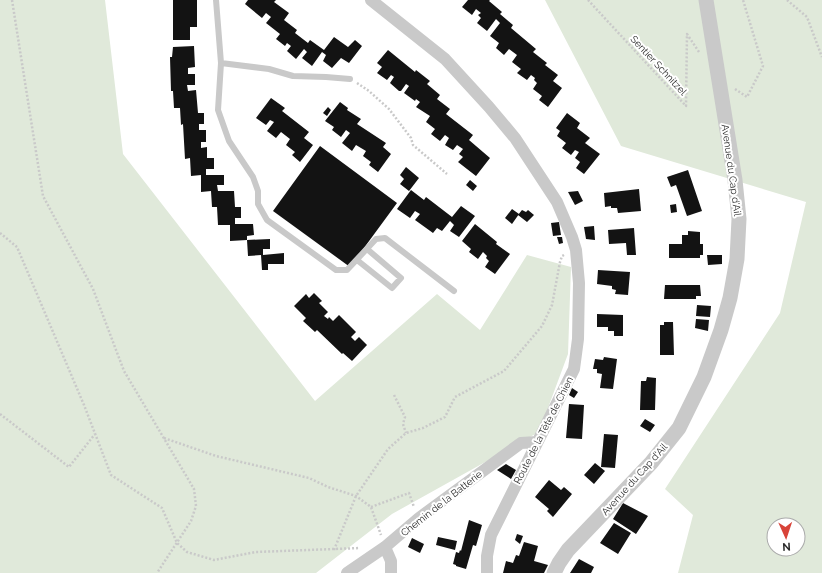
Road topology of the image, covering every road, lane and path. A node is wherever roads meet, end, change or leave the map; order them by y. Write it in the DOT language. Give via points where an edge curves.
graph roads {
  1 [pos="12,0"];
  2 [pos="216,0"];
  3 [pos="371,0"];
  4 [pos="588,0"];
  5 [pos="706,0"];
  6 [pos="743,0"];
  7 [pos="787,0"];
  8 [pos="700,53"];
  9 [pos="822,57"];
  10 [pos="221,63"];
  11 [pos="718,78"];
  12 [pos="350,79"];
  13 [pos="446,174"];
  14 [pos="0,233"];
  15 [pos="367,249"];
  16 [pos="357,260"];
  17 [pos="558,270"];
  18 [pos="454,291"];
  19 [pos="394,395"];
  20 [pos="0,414"];
  21 [pos="95,434"];
  22 [pos="406,434"];
  23 [pos="164,438"];
  24 [pos="537,442"];
  25 [pos="409,493"];
  26 [pos="356,496"];
  27 [pos="371,507"];
  28 [pos="176,542"];
  29 [pos="386,547"];
  30 [pos="334,550"];
  31 [pos="157,573"];
  32 [pos="347,573"];
  33 [pos="392,573"];
  34 [pos="487,573"];
  35 [pos="554,573"];
  1 -- 23 [label="path" via="43,196 93,289 124,371"];
  2 -- 10 [label="lane"];
  3 -- 24 [label="street, Route de la Tête de Chien" via="445,59 489,107 515,138 557,202 572,237 579,283 578,339 574,369"];
  4 -- 8 [label="path, Sentier Schnitzel" via="686,106 687,34"];
  5 -- 11 [label="street, Avenue du Cap d'Ail"];
  6 -- 11 [label="path" via="763,66 747,97"];
  7 -- 9 [label="path" via="807,17"];
  10 -- 12 [label="lane" via="270,69 293,76"];
  10 -- 16 [label="lane" via="218,110 229,141 253,177 258,191 258,204 267,220 336,270 347,270"];
  11 -- 35 [label="street, Avenue du Cap d'Ail" via="739,219 737,259 721,330 704,377 679,428 651,463 568,550"];
  12 -- 13 [label="path" via="369,91 389,109 411,138 413,145"];
  14 -- 21 [label="path" via="17,247"];
  15 -- 16 [label="lane"];
  15 -- 16 [label="lane" via="401,278 392,288"];
  15 -- 18 [label="lane" via="376,239 385,238"];
  17 -- 22 [label="path" via="552,306 542,326 504,371 455,397 445,417"];
  19 -- 22 [label="path" via="406,417 403,424"];
  20 -- 21 [label="path" via="69,467"];
  21 -- 28 [label="path" via="111,475 162,508"];
  22 -- 26 [label="path" via="388,449"];
  23 -- 26 [label="path" via="216,456 309,478"];
  23 -- 28 [label="path" via="194,489 196,506 191,521"];
  24 -- 29 [label="street, Chemin de la Batterie" via="521,442 419,518"];
  24 -- 34 [label="street, Route de la Tête de Chien" via="491,535"];
  25 -- 27 [label="path"];
  26 -- 27 [label="path"];
  26 -- 30 [label="path"];
  27 -- 29 [label="path"];
  28 -- 30 [label="path" via="187,552 214,560 256,552"];
  28 -- 31 [label="path"];
  29 -- 30 [label="path"];
  29 -- 32 [label="street, Chemin de la Batterie"];
  29 -- 33 [label="street"];
}
